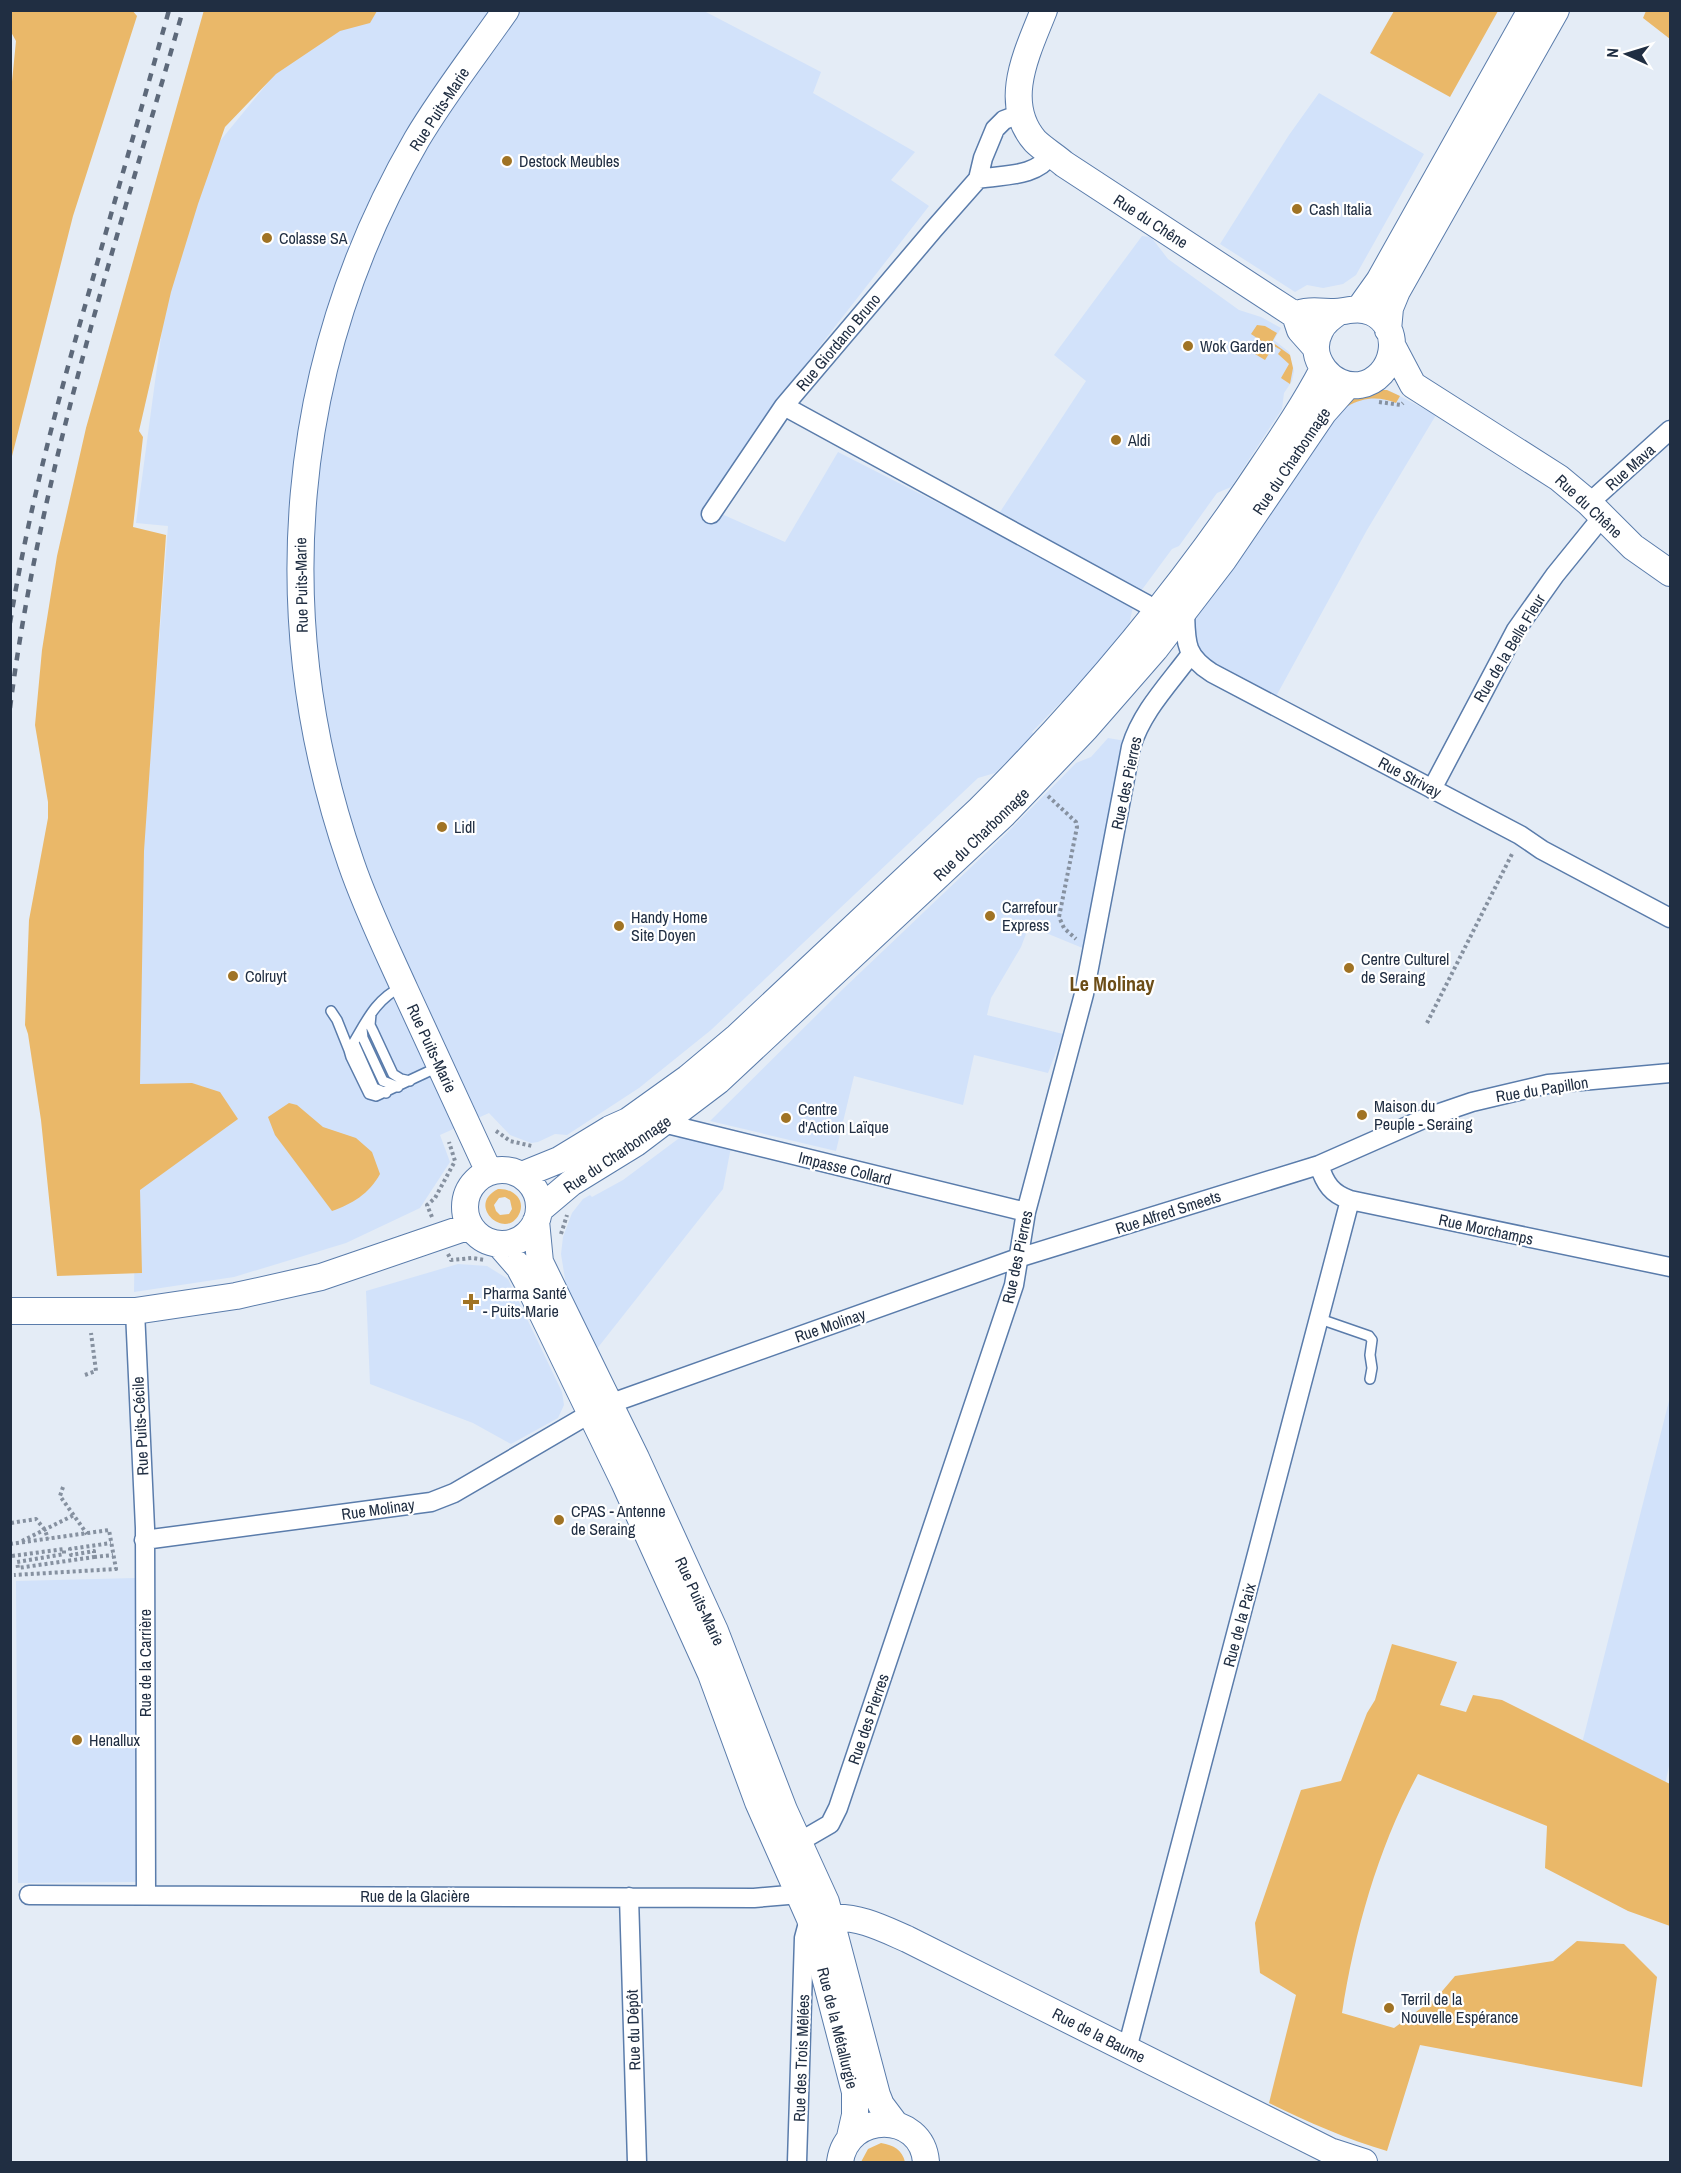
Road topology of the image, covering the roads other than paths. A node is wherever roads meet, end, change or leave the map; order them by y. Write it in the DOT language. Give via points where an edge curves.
graph roads {
  1 [pos="506,10"];
  2 [pos="1044,10"];
  3 [pos="1531,10"];
  4 [pos="1556,10"];
  5 [pos="1020,114"];
  6 [pos="1052,154"];
  7 [pos="978,179"];
  8 [pos="1349,310"];
  9 [pos="1295,315"];
  10 [pos="1391,338"];
  11 [pos="1319,359"];
  12 [pos="1374,380"];
  13 [pos="1348,385"];
  14 [pos="1413,385"];
  15 [pos="784,406"];
  16 [pos="1671,430"];
  17 [pos="1596,510"];
  18 [pos="711,514"];
  19 [pos="1671,573"];
  20 [pos="1185,611"];
  21 [pos="1157,613"];
  22 [pos="1191,654"];
  23 [pos="1432,789"];
  24 [pos="1671,918"];
  25 [pos="403,986"];
  26 [pos="331,1011"];
  27 [pos="371,1014"];
  28 [pos="362,1029"];
  29 [pos="352,1047"];
  30 [pos="440,1066"];
  31 [pos="1671,1073"];
  32 [pos="410,1081"];
  33 [pos="398,1087"];
  34 [pos="663,1124"];
  35 [pos="1319,1165"];
  36 [pos="489,1172"];
  37 [pos="522,1175"];
  38 [pos="1350,1200"];
  39 [pos="1026,1212"];
  40 [pos="538,1216"];
  41 [pos="470,1226"];
  42 [pos="499,1244"];
  43 [pos="1018,1258"];
  44 [pos="1671,1267"];
  45 [pos="10,1311"];
  46 [pos="135,1311"];
  47 [pos="1320,1319"];
  48 [pos="1370,1379"];
  49 [pos="600,1409"];
  50 [pos="144,1540"];
  51 [pos="799,1842"];
  52 [pos="146,1894"];
  53 [pos="800,1894"];
  54 [pos="29,1895"];
  55 [pos="629,1897"];
  56 [pos="820,1918"];
  57 [pos="1127,2049"];
  58 [pos="896,2125"];
  59 [pos="850,2137"];
  60 [pos="637,2163"];
  61 [pos="797,2163"];
  62 [pos="840,2163"];
  63 [pos="926,2163"];
  64 [pos="1364,2163"];
  1 -- 25 [label="main road, Rue Puits-Marie" via="417,139 366,244 321,378 303,489 299,569 312,721 351,865"];
  2 -- 5 [label="main road" via="1020,77"];
  3 -- 8 [label="main road" via="1378,280"];
  4 -- 10 [label="main road" via="1397,291 1390,308"];
  5 -- 6 [label="main road, Rue du Chêne" via="1036,142"];
  5 -- 7 [label="street, Rue Giordano Bruno" via="1004,120 995,129"];
  6 -- 7 [label="street" via="1034,170"];
  6 -- 9 [label="main road, Rue du Chêne"];
  7 -- 15 [label="street, Rue Giordano Bruno"];
  8 -- 9 [label="main road" via="1303,311"];
  8 -- 10 [label="main road" via="1373,313 1382,320"];
  8 -- 11 [label="main road" via="1326,320 1318,333"];
  9 -- 11 [label="main road, Rue du Chêne"];
  10 -- 12 [label="main road" via="1390,360"];
  10 -- 14 [label="main road"];
  11 -- 13 [label="main road, Rue du Chêne" via="1330,377"];
  11 -- 21 [label="main road, Rue du Charbonnage" via="1306,400 1230,514"];
  12 -- 13 [label="main road, Rue du Chêne"];
  12 -- 14 [label="main road, Rue du Chêne" via="1398,387"];
  13 -- 20 [label="main road, Rue du Charbonnage" via="1324,412"];
  14 -- 17 [label="main road, Rue du Chêne" via="1542,465"];
  15 -- 18 [label="street, Rue Giordano Bruno"];
  15 -- 21 [label="street"];
  16 -- 17 [label="street, Rue Mava"];
  17 -- 19 [label="main road, Rue du Chêne" via="1633,547"];
  17 -- 23 [label="street, Rue de la Belle Fleur" via="1516,630"];
  20 -- 22 [label="street"];
  20 -- 34 [label="main road, Rue du Charbonnage" via="1086,728 1003,815 740,1063"];
  21 -- 37 [label="main road, Rue du Charbonnage" via="1101,681 980,809 718,1053 628,1121 559,1160"];
  22 -- 23 [label="street, Rue Strivay" via="1212,673"];
  22 -- 39 [label="street, Rue des Pierres" via="1135,734 1084,994"];
  23 -- 24 [label="street, Rue Strivay"];
  25 -- 27 [label="lane" via="387,994"];
  25 -- 30 [label="main road, Rue Puits-Marie"];
  26 -- 29 [label="lane"];
  27 -- 28 [label="lane"];
  27 -- 32 [label="lane" via="370,1025 393,1074"];
  28 -- 29 [label="lane"];
  28 -- 33 [label="lane" via="383,1081"];
  29 -- 33 [label="lane" via="374,1088 387,1093"];
  30 -- 32 [label="lane"];
  30 -- 36 [label="main road, Rue Puits-Marie"];
  31 -- 35 [label="street, Rue du Papillon" via="1548,1084 1472,1102"];
  32 -- 33 [label="lane"];
  34 -- 39 [label="street, Impasse Collard"];
  34 -- 40 [label="main road, Rue du Charbonnage" via="571,1183"];
  35 -- 38 [label="street, Rue Morchamps" via="1330,1189"];
  35 -- 43 [label="street, Rue Alfred Smeets"];
  36 -- 37 [label="main road, Rue du Charbonnage" via="506,1170"];
  36 -- 41 [label="main road" via="479,1177 466,1194 464,1205"];
  37 -- 40 [label="main road" via="536,1192"];
  38 -- 44 [label="street, Rue Morchamps"];
  38 -- 47 [label="street, Rue de la Paix"];
  39 -- 43 [label="street, Rue des Pierres"];
  40 -- 42 [label="main road, Rue du Charbonnage" via="526,1236 510,1244"];
  40 -- 49 [label="main road, Rue Puits-Marie" via="540,1262"];
  41 -- 42 [label="main road" via="477,1235"];
  41 -- 46 [label="main road" via="321,1277 236,1296"];
  42 -- 49 [label="main road, Rue Puits-Marie" via="519,1267"];
  43 -- 49 [label="street, Rue Molinay"];
  43 -- 51 [label="street, Rue des Pierres" via="1014,1285 838,1808 830,1824"];
  45 -- 46 [label="main road"];
  46 -- 50 [label="street, Rue Puits-Cécile"];
  47 -- 48 [label="lane" via="1369,1335"];
  47 -- 57 [label="street, Rue de la Paix"];
  49 -- 50 [label="street, Rue Molinay" via="442,1498"];
  49 -- 51 [label="main road, Rue Puits-Marie" via="715,1631"];
  49 -- 53 [label="main road, Rue Puits-Marie" via="703,1654 758,1802"];
  50 -- 52 [label="street, Rue de la Carrière"];
  51 -- 56 [label="main road, Rue Puits-Marie" via="819,1884"];
  52 -- 54 [label="street, Rue de la Glacière"];
  52 -- 55 [label="street, Rue de la Glacière"];
  53 -- 55 [label="street, Rue de la Glacière" via="754,1898"];
  53 -- 56 [label="main road, Rue Puits-Marie"];
  55 -- 60 [label="street, Rue du Dépôt"];
  56 -- 57 [label="main road, Rue de la Baume" via="858,1919 907,1939"];
  56 -- 58 [label="main road, Rue de la Métallurgie" via="877,2095"];
  56 -- 59 [label="main road, Rue de la Métallurgie" via="855,2092"];
  56 -- 61 [label="street, Rue des Trois Mêlées" via="804,1938"];
  57 -- 64 [label="main road, Rue de la Baume" via="1330,2151"];
  58 -- 59 [label="main road" via="871,2125"];
  58 -- 63 [label="main road, Rue de la Métallurgie" via="921,2143"];
  59 -- 62 [label="main road, Rue de la Métallurgie"];
}
